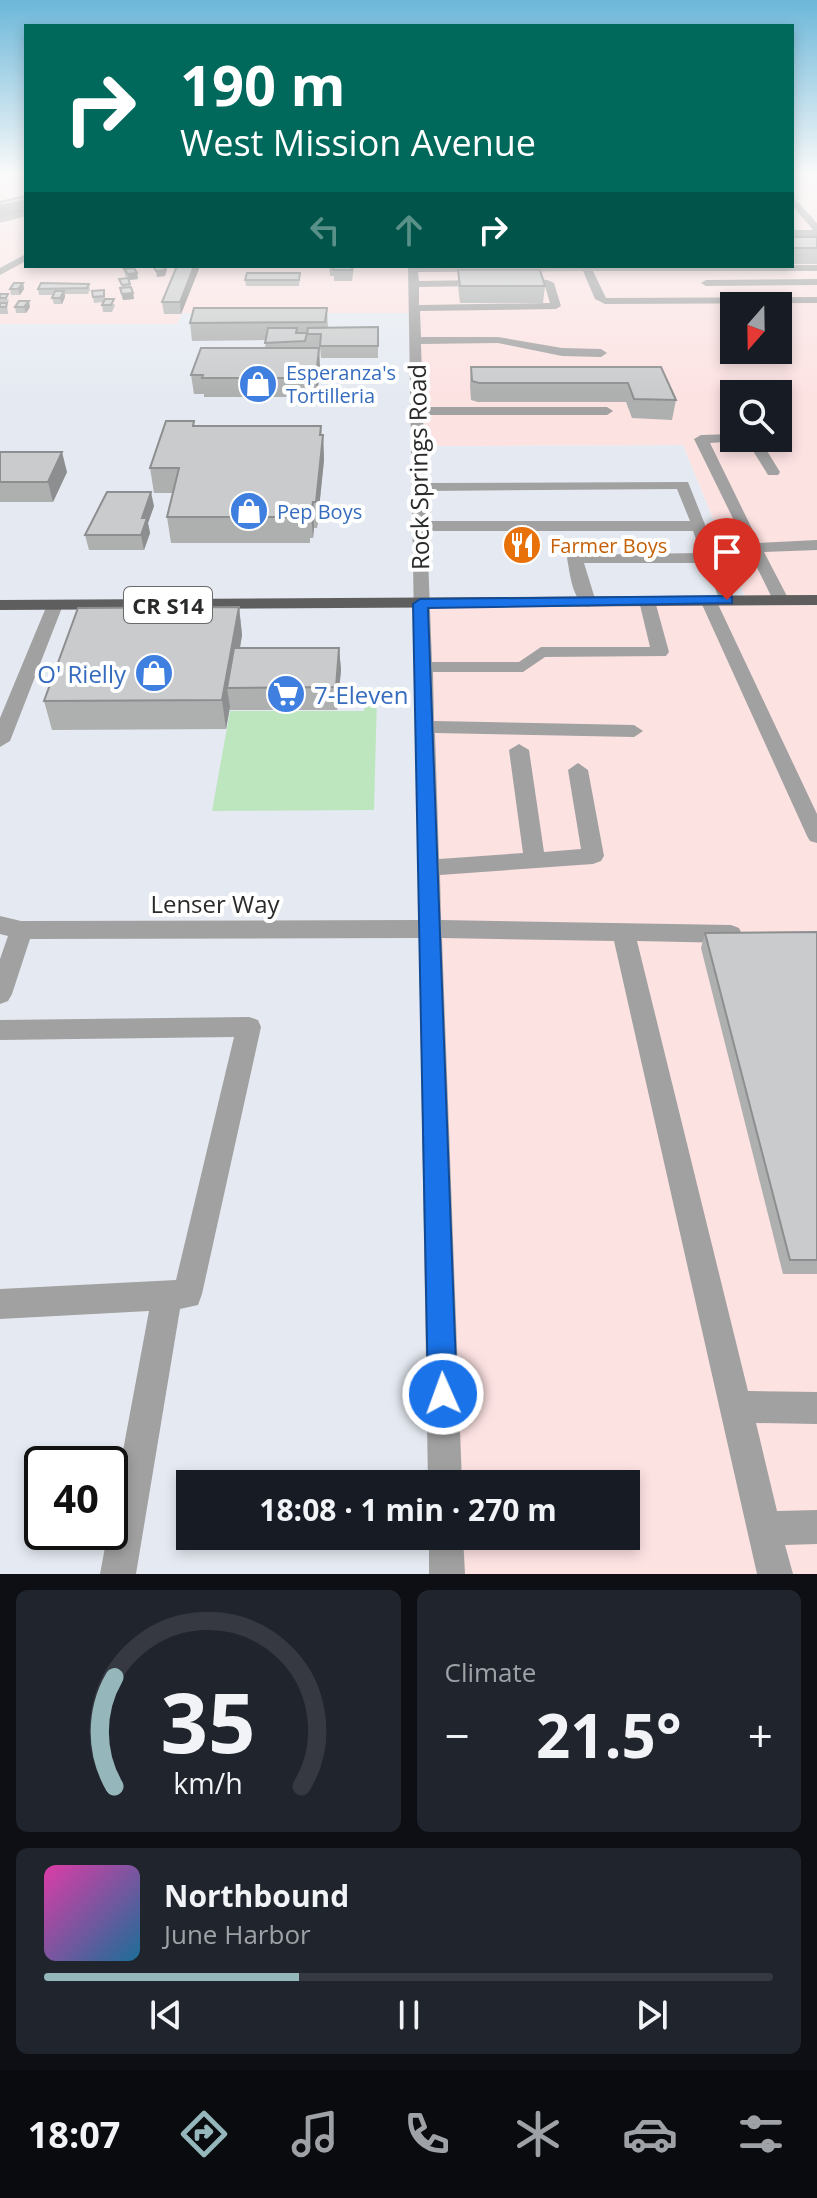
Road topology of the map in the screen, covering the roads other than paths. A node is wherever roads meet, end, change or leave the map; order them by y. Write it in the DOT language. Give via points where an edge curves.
graph roads {
  1 [pos="24,258"];
  2 [pos="413,268"];
  3 [pos="587,268"];
  4 [pos="641,268"];
  5 [pos="697,268"];
  6 [pos="817,268"];
  7 [pos="0,272"];
  8 [pos="647,279"];
  9 [pos="817,282"];
  10 [pos="487,283"];
  11 [pos="503,283"];
  12 [pos="706,283"];
  13 [pos="413,284"];
  14 [pos="817,300"];
  15 [pos="718,301"];
  16 [pos="414,308"];
  17 [pos="415,341"];
  18 [pos="601,353"];
  19 [pos="417,411"];
  20 [pos="607,411"];
  21 [pos="720,438"];
  22 [pos="761,452"];
  23 [pos="773,472"];
  24 [pos="419,487"];
  25 [pos="420,526"];
  26 [pos="698,526"];
  27 [pos="817,545"];
  28 [pos="754,548"];
  29 [pos="711,558"];
  30 [pos="717,600"];
  31 [pos="781,600"];
  32 [pos="647,601"];
  33 [pos="588,602"];
  34 [pos="816,602"];
  35 [pos="420,604"];
  36 [pos="0,605"];
  37 [pos="57,605"];
  38 [pos="423,667"];
  39 [pos="425,727"];
  40 [pos="634,731"];
  41 [pos="0,741"];
  42 [pos="519,750"];
  43 [pos="578,770"];
  44 [pos="817,836"];
  45 [pos="534,859"];
  46 [pos="430,868"];
  47 [pos="10,928"];
  48 [pos="431,929"];
  49 [pos="624,933"];
  50 [pos="758,934"];
  51 [pos="0,994"];
  52 [pos="0,1030"];
  53 [pos="167,1296"];
  54 [pos="0,1304"];
  55 [pos="736,1407"];
  56 [pos="817,1408"];
  57 [pos="445,1470"];
  58 [pos="817,1527"];
  59 [pos="764,1528"];
  60 [pos="446,1550"];
  61 [pos="118,1574"];
  62 [pos="447,1574"];
  63 [pos="775,1574"];
  1 -- 7 [label="street"];
  2 -- 13 [label="street, Rock Springs Road"];
  3 -- 4 [label="street"];
  3 -- 15 [label="street" via="602,300 656,296"];
  4 -- 8 [label="street"];
  5 -- 6 [label="street"];
  5 -- 12 [label="street"];
  9 -- 12 [label="street"];
  10 -- 13 [label="street"];
  11 -- 16 [label="street" via="549,283 556,306"];
  12 -- 15 [label="street"];
  13 -- 16 [label="street, Rock Springs Road"];
  14 -- 15 [label="street"];
  16 -- 17 [label="street, Rock Springs Road"];
  17 -- 18 [label="street" via="498,340"];
  17 -- 19 [label="street, Rock Springs Road"];
  19 -- 20 [label="street"];
  19 -- 24 [label="street, Rock Springs Road"];
  21 -- 28 [label="street" via="701,439"];
  22 -- 23 [label="street"];
  24 -- 25 [label="street, Rock Springs Road"];
  24 -- 26 [label="street" via="683,485"];
  25 -- 26 [label="street"];
  25 -- 35 [label="street, Rock Springs Road"];
  26 -- 29 [label="street"];
  27 -- 28 [label="street"];
  28 -- 31 [label="street"];
  29 -- 30 [label="street"];
  29 -- 33 [label="street" via="575,558"];
  30 -- 31 [label="main road, CR S14"];
  30 -- 32 [label="main road, CR S14"];
  30 -- 44 [label="street"];
  31 -- 34 [label="main road, CR S14"];
  32 -- 33 [label="main road, CR S14"];
  32 -- 38 [label="street" via="660,652 541,652 523,667"];
  33 -- 35 [label="main road, CR S14"];
  35 -- 37 [label="main road, CR S14"];
  35 -- 38 [label="street, Rock Springs Road"];
  36 -- 37 [label="main road, CR S14"];
  37 -- 41 [label="street"];
  38 -- 39 [label="street, Rock Springs Road"];
  39 -- 40 [label="street"];
  39 -- 46 [label="street, Rock Springs Road"];
  42 -- 45 [label="street"];
  43 -- 45 [label="street" via="593,856"];
  45 -- 46 [label="street"];
  46 -- 48 [label="street, Rock Springs Road"];
  47 -- 48 [label="street, Lenser Way"];
  47 -- 51 [label="street"];
  48 -- 49 [label="street, Lenser Way"];
  48 -- 57 [label="street, Rock Springs Road"];
  49 -- 50 [label="street, Lenser Way"];
  49 -- 55 [label="street"];
  52 -- 53 [label="street" via="249,1027 187,1294"];
  53 -- 54 [label="street"];
  53 -- 61 [label="street"];
  55 -- 56 [label="street"];
  55 -- 59 [label="street"];
  58 -- 59 [label="street"];
  59 -- 63 [label="street"];
  60 -- 62 [label="street"];
}
